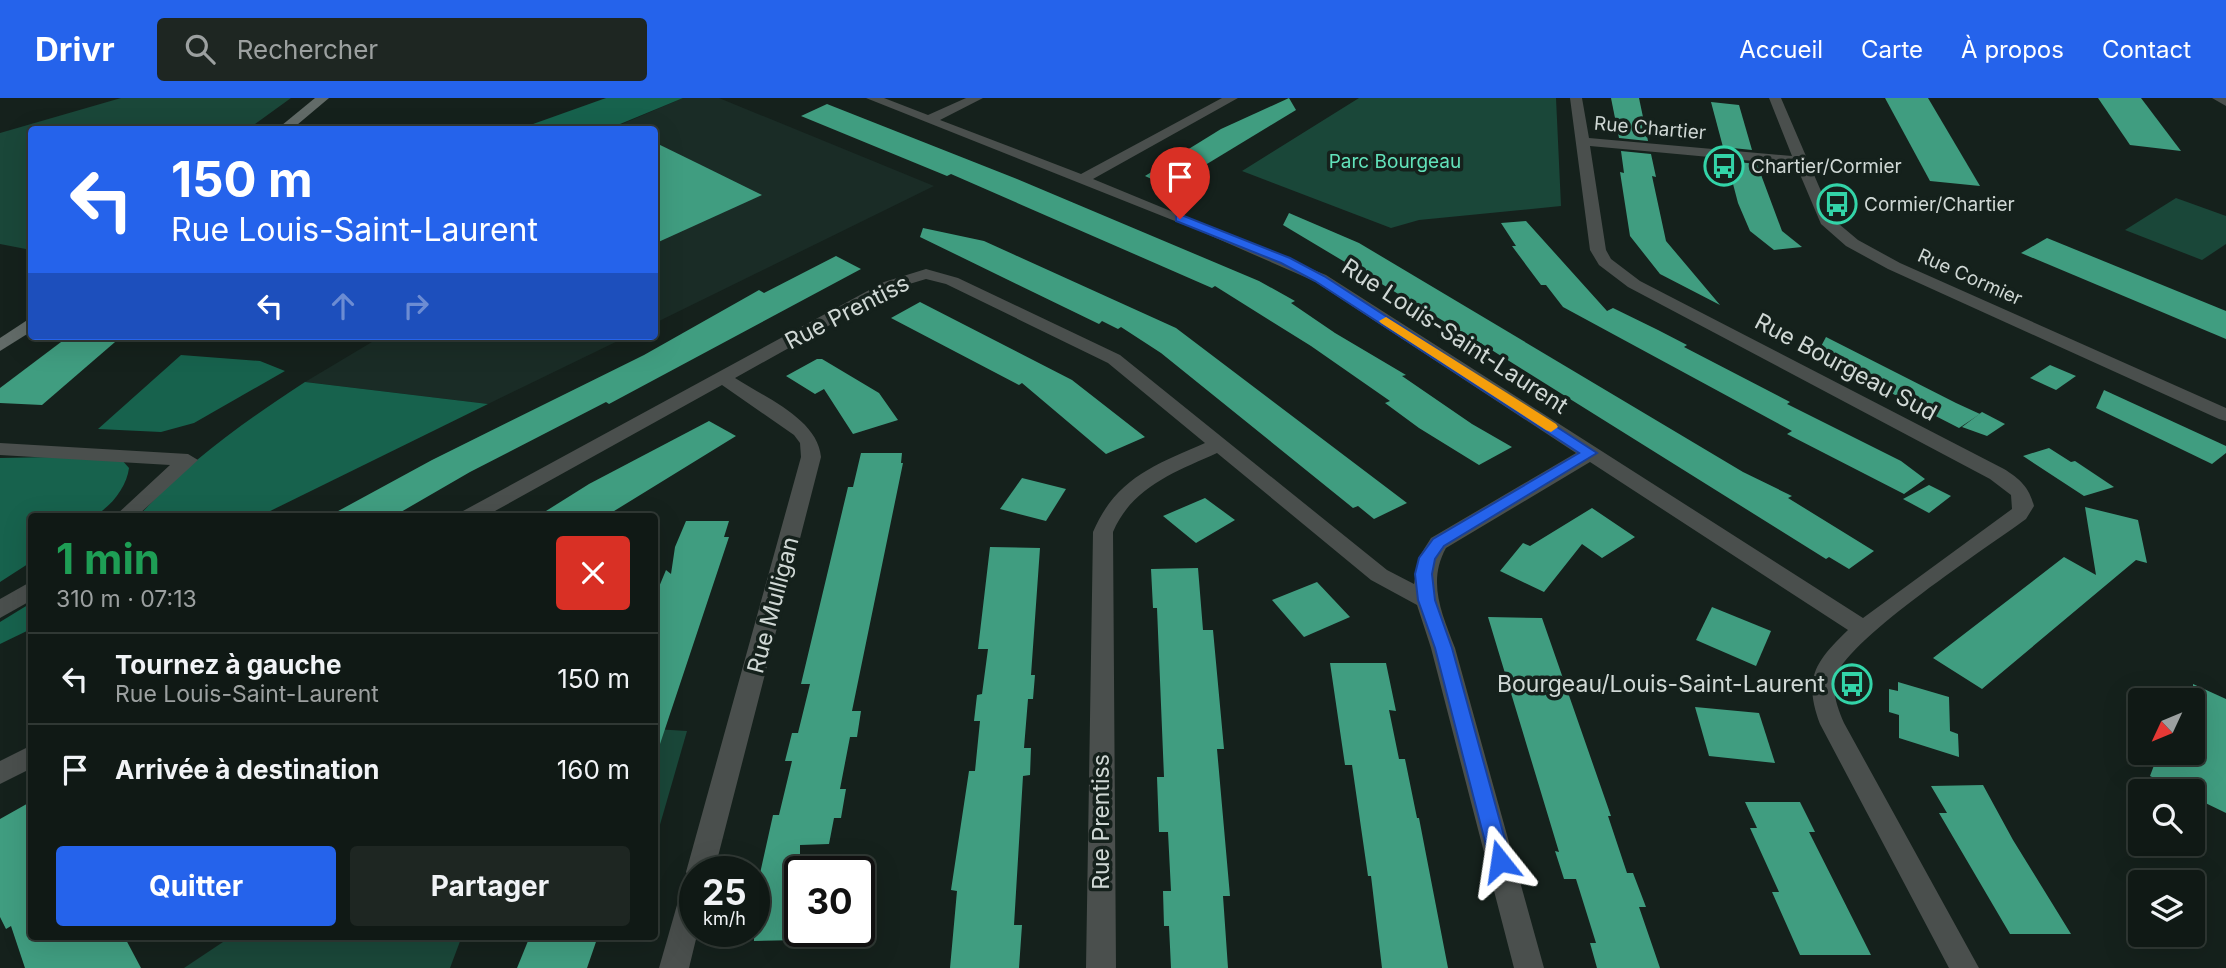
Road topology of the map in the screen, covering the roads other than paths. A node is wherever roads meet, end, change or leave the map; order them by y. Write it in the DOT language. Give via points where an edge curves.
graph roads {
  1 [pos="323,98"];
  2 [pos="873,98"];
  3 [pos="977,98"];
  4 [pos="1232,98"];
  5 [pos="1576,98"];
  6 [pos="1775,98"];
  7 [pos="2218,98"];
  8 [pos="2226,102"];
  9 [pos="930,120"];
  10 [pos="287,126"];
  11 [pos="1580,141"];
  12 [pos="1800,161"];
  13 [pos="1081,180"];
  14 [pos="28,325"];
  15 [pos="0,346"];
  16 [pos="723,378"];
  17 [pos="2226,415"];
  18 [pos="1218,446"];
  19 [pos="0,449"];
  20 [pos="1590,453"];
  21 [pos="128,513"];
  22 [pos="476,513"];
  23 [pos="28,592"];
  24 [pos="1426,600"];
  25 [pos="0,610"];
  26 [pos="1863,629"];
  27 [pos="28,757"];
  28 [pos="0,773"];
  29 [pos="704,856"];
  30 [pos="680,947"];
  31 [pos="674,968"];
  32 [pos="1101,968"];
  33 [pos="1529,968"];
  34 [pos="1965,968"];
  1 -- 10 [label="street"];
  2 -- 9 [label="street, Rue Louis-Saint-Laurent"];
  3 -- 9 [label="street"];
  4 -- 13 [label="street"];
  5 -- 11 [label="street, Rue Bourgeau Sud"];
  6 -- 12 [label="street, Rue Cormier"];
  7 -- 8 [label="street"];
  9 -- 13 [label="street, Rue Louis-Saint-Laurent"];
  11 -- 12 [label="street, Rue Chartier"];
  11 -- 26 [label="street, Rue Bourgeau Sud" via="1598,250 1619,274 1997,474 2021,494 2024,506 2019,514"];
  12 -- 17 [label="street, Rue Cormier" via="1826,221 1870,254"];
  13 -- 20 [label="street, Rue Louis-Saint-Laurent" via="1312,274"];
  14 -- 15 [label="street"];
  16 -- 18 [label="street, Rue Prentiss" via="901,280 926,274 939,276 1114,359"];
  16 -- 22 [label="street, Rue Prentiss"];
  16 -- 29 [label="street, Rue Mulligan" via="801,431 810,443 811,457"];
  18 -- 24 [label="street, Rue Prentiss" via="1379,575"];
  18 -- 32 [label="street, Rue Prentiss" via="1137,484 1120,497 1102,532"];
  19 -- 21 [label="street" via="188,460"];
  20 -- 24 [label="street" via="1438,542 1423,574"];
  20 -- 26 [label="street, Rue Louis-Saint-Laurent"];
  23 -- 25 [label="street"];
  24 -- 33 [label="street"];
  26 -- 34 [label="street" via="1826,670 1822,685 1825,706"];
  27 -- 28 [label="street"];
  30 -- 31 [label="street"];
}
